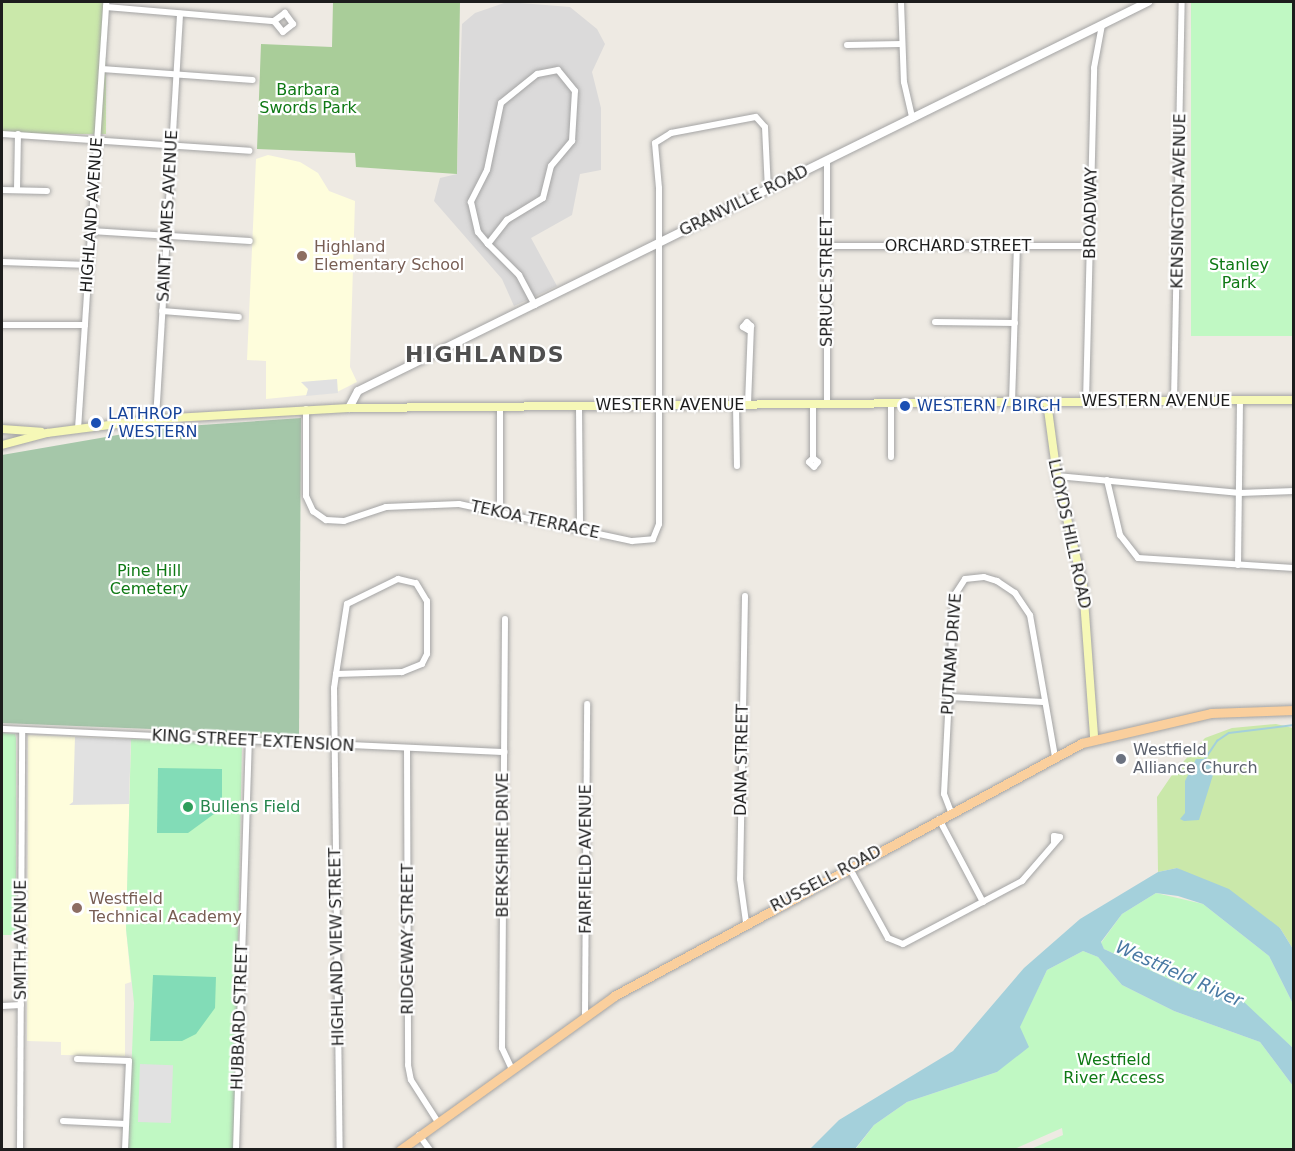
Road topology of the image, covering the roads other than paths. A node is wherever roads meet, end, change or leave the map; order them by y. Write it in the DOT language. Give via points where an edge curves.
graph roads {
  1 [pos="901,2"];
  2 [pos="1148,2"];
  3 [pos="1182,2"];
  4 [pos="106,4"];
  5 [pos="180,14"];
  6 [pos="274,21"];
  7 [pos="1102,25"];
  8 [pos="902,44"];
  9 [pos="847,45"];
  10 [pos="102,69"];
  11 [pos="177,74"];
  12 [pos="253,80"];
  13 [pos="912,118"];
  14 [pos="2,134"];
  15 [pos="18,134"];
  16 [pos="97,140"];
  17 [pos="172,146"];
  18 [pos="249,151"];
  19 [pos="827,160"];
  20 [pos="2,190"];
  21 [pos="17,190"];
  22 [pos="768,190"];
  23 [pos="47,191"];
  24 [pos="91,231"];
  25 [pos="167,236"];
  26 [pos="250,241"];
  27 [pos="488,243"];
  28 [pos="657,244"];
  29 [pos="827,246"];
  30 [pos="1017,246"];
  31 [pos="1090,246"];
  32 [pos="2,262"];
  33 [pos="89,265"];
  34 [pos="535,305"];
  35 [pos="162,311"];
  36 [pos="239,317"];
  37 [pos="935,322"];
  38 [pos="1015,323"];
  39 [pos="2,325"];
  40 [pos="85,325"];
  41 [pos="748,330"];
  42 [pos="1293,400"];
  43 [pos="1174,401"];
  44 [pos="1240,401"];
  45 [pos="1047,402"];
  46 [pos="1086,402"];
  47 [pos="891,403"];
  48 [pos="1012,403"];
  49 [pos="736,404"];
  50 [pos="748,404"];
  51 [pos="813,404"];
  52 [pos="827,404"];
  53 [pos="657,405"];
  54 [pos="500,406"];
  55 [pos="579,406"];
  56 [pos="349,408"];
  57 [pos="306,409"];
  58 [pos="156,419"];
  59 [pos="2,429"];
  60 [pos="78,429"];
  61 [pos="47,433"];
  62 [pos="2,445"];
  63 [pos="813,458"];
  64 [pos="891,458"];
  65 [pos="736,466"];
  66 [pos="1057,476"];
  67 [pos="1107,480"];
  68 [pos="1293,491"];
  69 [pos="1240,493"];
  70 [pos="500,511"];
  71 [pos="580,530"];
  72 [pos="1238,565"];
  73 [pos="1293,568"];
  74 [pos="745,596"];
  75 [pos="505,619"];
  76 [pos="336,674"];
  77 [pos="948,697"];
  78 [pos="1045,702"];
  79 [pos="587,704"];
  80 [pos="1293,710"];
  81 [pos="2,729"];
  82 [pos="22,731"];
  83 [pos="1094,737"];
  84 [pos="249,741"];
  85 [pos="334,745"];
  86 [pos="407,748"];
  87 [pos="504,752"];
  88 [pos="1055,757"];
  89 [pos="951,812"];
  90 [pos="939,819"];
  91 [pos="1054,843"];
  92 [pos="849,867"];
  93 [pos="983,902"];
  94 [pos="746,922"];
  95 [pos="21,1005"];
  96 [pos="2,1006"];
  97 [pos="585,1015"];
  98 [pos="77,1059"];
  99 [pos="511,1067"];
  100 [pos="63,1121"];
  101 [pos="438,1122"];
  102 [pos="126,1124"];
  103 [pos="419,1135"];
  104 [pos="20,1149"];
  105 [pos="124,1149"];
  106 [pos="236,1149"];
  107 [pos="340,1149"];
  108 [pos="400,1149"];
  109 [pos="430,1149"];
  1 -- 8 [label="street"];
  2 -- 7 [label="street, GRANVILLE ROAD"];
  3 -- 43 [label="street, KENSINGTON AVENUE"];
  4 -- 5 [label="street"];
  4 -- 10 [label="street, HIGHLAND AVENUE"];
  5 -- 6 [label="street"];
  5 -- 11 [label="street, SAINT JAMES AVENUE"];
  7 -- 13 [label="street, GRANVILLE ROAD"];
  7 -- 31 [label="street, BROADWAY" via="1094,68"];
  8 -- 9 [label="street"];
  8 -- 13 [label="street" via="905,94"];
  10 -- 11 [label="street"];
  10 -- 16 [label="street, HIGHLAND AVENUE"];
  11 -- 12 [label="street"];
  11 -- 17 [label="street, SAINT JAMES AVENUE"];
  13 -- 19 [label="street, GRANVILLE ROAD"];
  14 -- 15 [label="street"];
  15 -- 16 [label="street"];
  15 -- 21 [label="street"];
  16 -- 17 [label="street"];
  16 -- 24 [label="street, HIGHLAND AVENUE"];
  17 -- 18 [label="street"];
  17 -- 25 [label="street, SAINT JAMES AVENUE"];
  19 -- 22 [label="street, GRANVILLE ROAD"];
  19 -- 29 [label="street, SPRUCE STREET"];
  20 -- 21 [label="street"];
  21 -- 23 [label="street"];
  22 -- 28 [label="street, GRANVILLE ROAD"];
  22 -- 28 [label="street" via="766,131 759,118 748,116 660,137 653,153 659,182"];
  24 -- 25 [label="street"];
  24 -- 33 [label="street, HIGHLAND AVENUE"];
  25 -- 26 [label="street"];
  25 -- 35 [label="street, SAINT JAMES AVENUE"];
  27 -- 27 [label="street" via="475,226 471,208 488,165 496,113 508,94 529,78 543,71 558,70 575,91 572,141 551,166 543,198 510,218"];
  27 -- 34 [label="street" via="519,275"];
  28 -- 34 [label="street, GRANVILLE ROAD"];
  28 -- 53 [label="street"];
  29 -- 30 [label="street, ORCHARD STREET"];
  29 -- 52 [label="street, SPRUCE STREET"];
  30 -- 31 [label="street, ORCHARD STREET"];
  30 -- 38 [label="street"];
  31 -- 46 [label="street, BROADWAY"];
  32 -- 33 [label="street"];
  33 -- 40 [label="street, HIGHLAND AVENUE"];
  34 -- 56 [label="street, GRANVILLE ROAD" via="358,391"];
  35 -- 36 [label="street"];
  35 -- 58 [label="street, SAINT JAMES AVENUE"];
  37 -- 38 [label="street"];
  38 -- 48 [label="street"];
  39 -- 40 [label="street"];
  40 -- 60 [label="street, HIGHLAND AVENUE"];
  41 -- 50 [label="street"];
  42 -- 44 [label="main road, WESTERN AVENUE"];
  43 -- 44 [label="main road, WESTERN AVENUE"];
  43 -- 46 [label="main road, WESTERN AVENUE"];
  44 -- 69 [label="street"];
  45 -- 46 [label="main road, WESTERN AVENUE"];
  45 -- 48 [label="main road, WESTERN AVENUE"];
  45 -- 66 [label="main road, LLOYDS HILL ROAD"];
  47 -- 48 [label="main road, WESTERN AVENUE"];
  47 -- 52 [label="main road, WESTERN AVENUE"];
  47 -- 64 [label="street"];
  49 -- 50 [label="main road, WESTERN AVENUE"];
  49 -- 53 [label="main road, WESTERN AVENUE"];
  49 -- 65 [label="street"];
  50 -- 51 [label="main road, WESTERN AVENUE"];
  51 -- 52 [label="main road, WESTERN AVENUE"];
  51 -- 63 [label="street"];
  53 -- 55 [label="main road, WESTERN AVENUE"];
  53 -- 71 [label="street, TEKOA TERRACE" via="657,535 632,542"];
  54 -- 55 [label="main road, WESTERN AVENUE"];
  54 -- 56 [label="main road, WESTERN AVENUE"];
  54 -- 70 [label="street"];
  55 -- 71 [label="street"];
  56 -- 57 [label="main road, WESTERN AVENUE"];
  57 -- 58 [label="main road, WESTERN AVENUE"];
  57 -- 70 [label="street, TEKOA TERRACE" via="306,496 322,518 338,522 382,508 453,504"];
  58 -- 60 [label="main road, WESTERN AVENUE"];
  59 -- 61 [label="main road"];
  60 -- 61 [label="main road, WESTERN AVENUE"];
  61 -- 62 [label="main road"];
  66 -- 67 [label="street"];
  66 -- 83 [label="main road, LLOYDS HILL ROAD" via="1084,594"];
  67 -- 69 [label="street"];
  67 -- 72 [label="street" via="1120,535 1138,558"];
  68 -- 69 [label="street"];
  69 -- 72 [label="street"];
  70 -- 71 [label="street, TEKOA TERRACE"];
  72 -- 73 [label="street"];
  74 -- 94 [label="street, DANA STREET" via="740,879"];
  75 -- 87 [label="street, BERKSHIRE DRIVE"];
  76 -- 76 [label="street, HIGHLAND VIEW STREET" via="402,672 422,664 427,654 427,601 416,583 398,579 347,604"];
  76 -- 85 [label="street, HIGHLAND VIEW STREET"];
  77 -- 78 [label="street"];
  77 -- 78 [label="street, PUTNAM DRIVE" via="955,589 966,579 981,577 1009,589 1029,613"];
  77 -- 89 [label="street, PUTNAM DRIVE" via="944,794"];
  78 -- 88 [label="street, PUTNAM DRIVE"];
  79 -- 97 [label="street, FAIRFIELD AVENUE"];
  80 -- 83 [label="main road, RUSSELL ROAD" via="1230,710"];
  81 -- 82 [label="street, KING STREET EXTENSION"];
  82 -- 84 [label="street, KING STREET EXTENSION"];
  82 -- 95 [label="street, SMITH AVENUE"];
  83 -- 88 [label="main road, RUSSELL ROAD"];
  84 -- 85 [label="street, KING STREET EXTENSION"];
  84 -- 106 [label="street, HUBBARD STREET"];
  85 -- 86 [label="street, KING STREET EXTENSION"];
  85 -- 107 [label="street, HIGHLAND VIEW STREET"];
  86 -- 87 [label="street, KING STREET EXTENSION"];
  86 -- 101 [label="street, RIDGEWAY STREET" via="408,1065 411,1080"];
  87 -- 99 [label="street, BERKSHIRE DRIVE" via="502,1048"];
  88 -- 89 [label="main road, RUSSELL ROAD"];
  89 -- 90 [label="main road, RUSSELL ROAD"];
  90 -- 92 [label="main road, RUSSELL ROAD"];
  90 -- 93 [label="street"];
  91 -- 93 [label="street" via="1026,878"];
  92 -- 93 [label="street" via="885,935 897,944 913,940"];
  92 -- 94 [label="main road, RUSSELL ROAD"];
  94 -- 97 [label="main road, RUSSELL ROAD"];
  95 -- 96 [label="street"];
  95 -- 104 [label="street, SMITH AVENUE"];
  97 -- 99 [label="main road, RUSSELL ROAD"];
  98 -- 102 [label="street" via="129,1061"];
  99 -- 101 [label="main road, RUSSELL ROAD"];
  100 -- 102 [label="street"];
  101 -- 103 [label="main road, RUSSELL ROAD"];
  102 -- 105 [label="street"];
  103 -- 108 [label="main road, RUSSELL ROAD"];
  103 -- 109 [label="street"];
}
